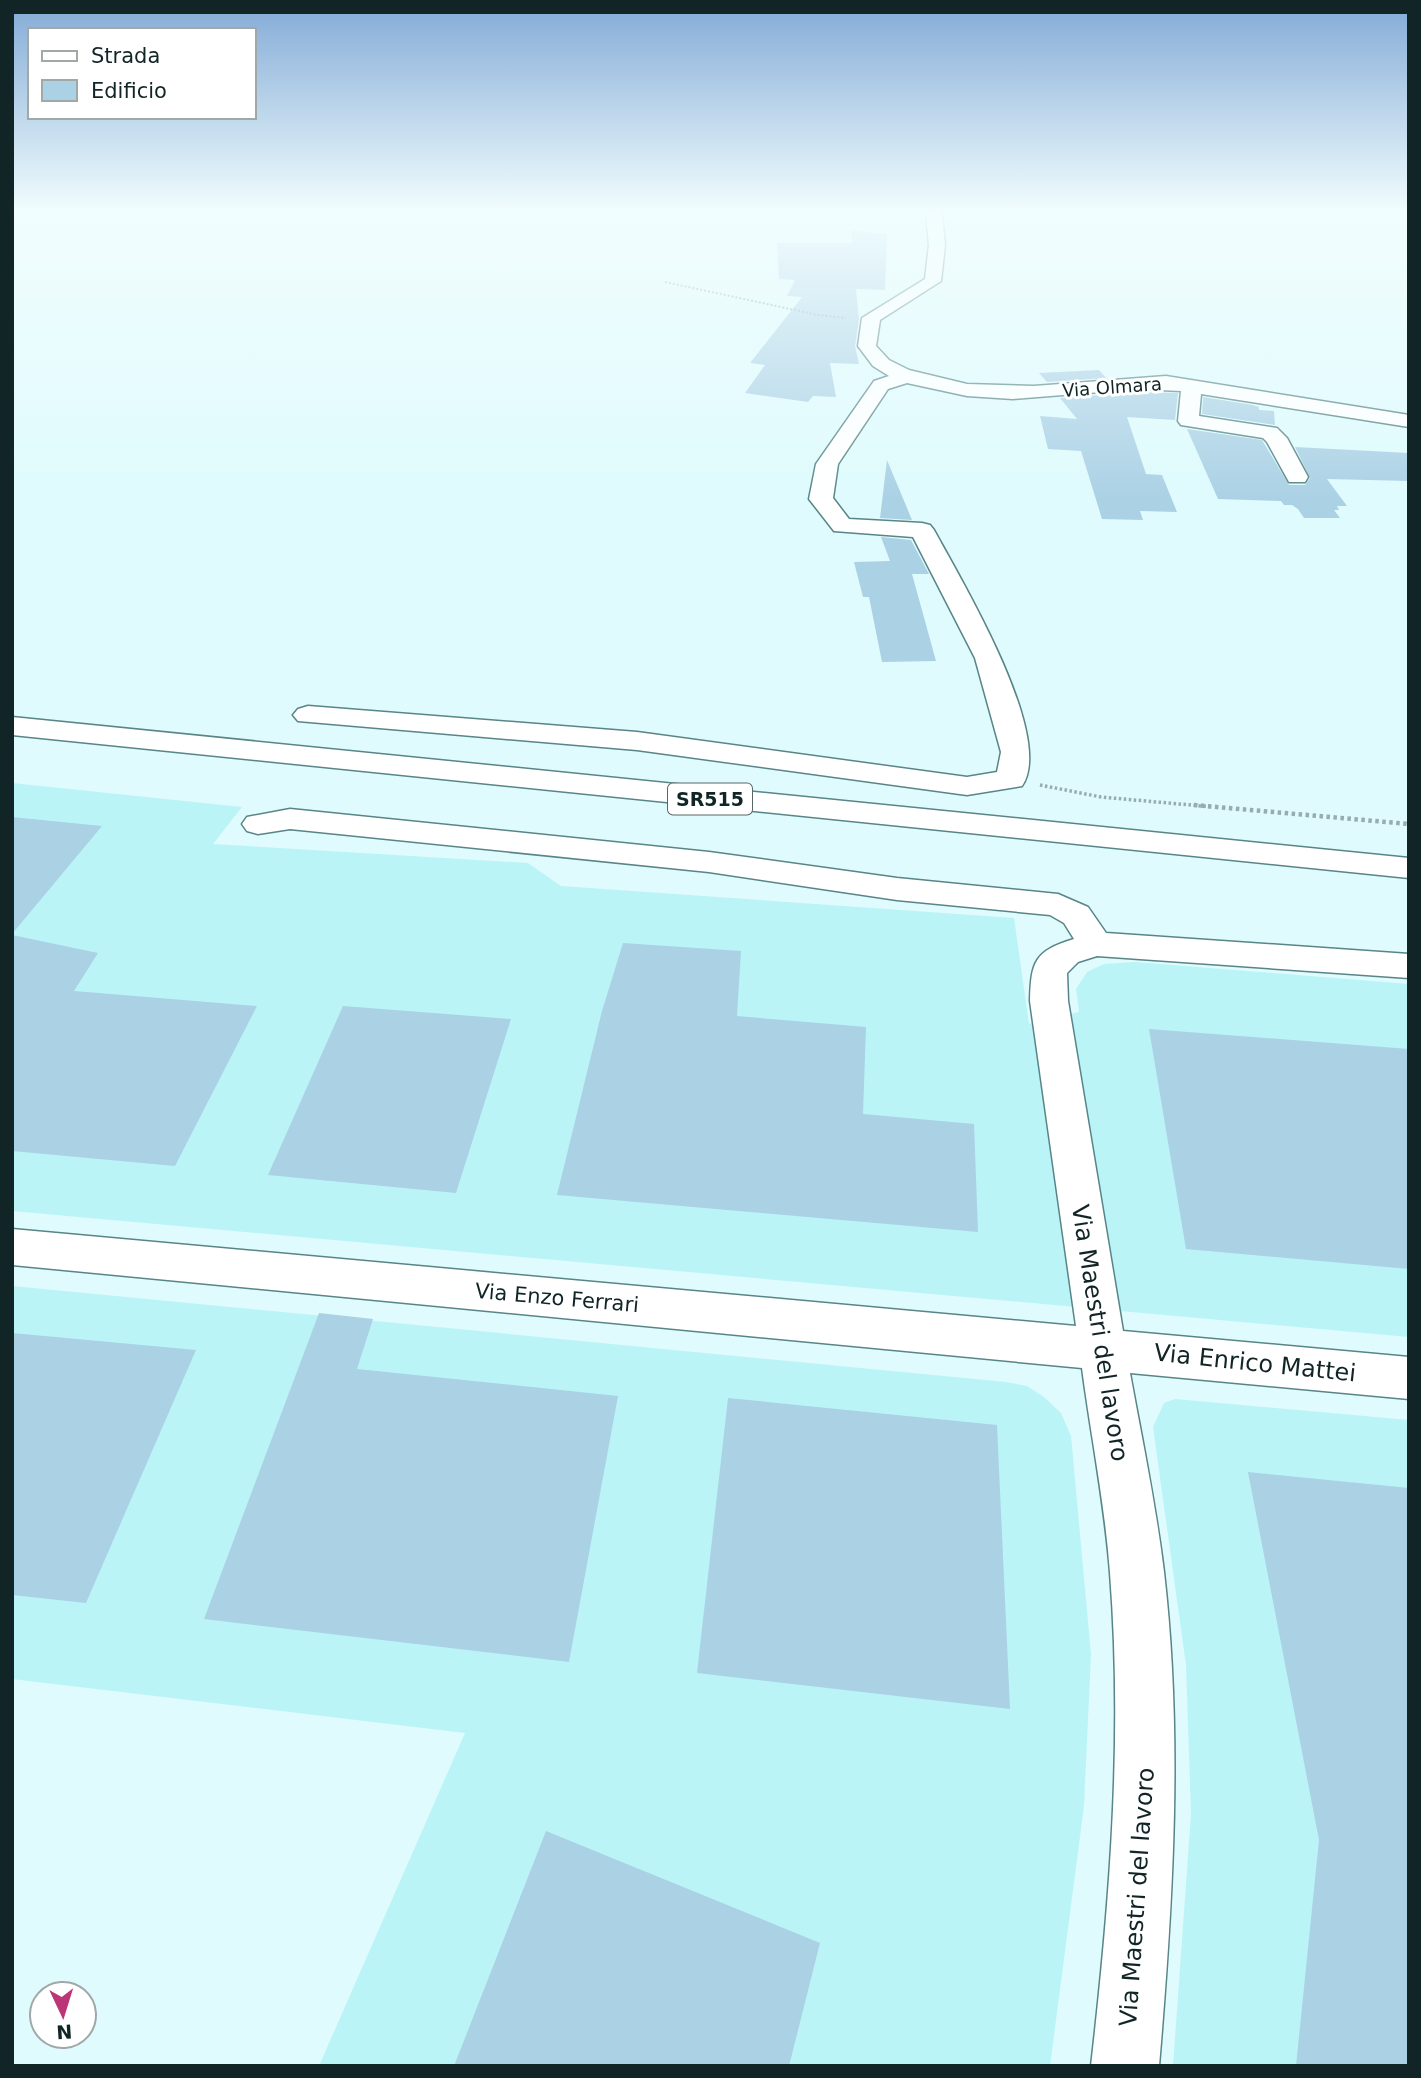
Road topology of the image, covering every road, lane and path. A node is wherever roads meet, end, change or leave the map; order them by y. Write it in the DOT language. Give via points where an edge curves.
graph roads {
  1 [pos="781,307"];
  2 [pos="889,307"];
  3 [pos="871,318"];
  4 [pos="908,376"];
  5 [pos="1192,385"];
  6 [pos="1409,421"];
  7 [pos="1297,477"];
  8 [pos="308,715"];
  9 [pos="12,726"];
  10 [pos="1011,779"];
  11 [pos="258,824"];
  12 [pos="1409,824"];
  13 [pos="1409,869"];
  14 [pos="1096,944"];
  15 [pos="1409,966"];
  16 [pos="12,1247"];
  17 [pos="1101,1349"];
  18 [pos="1409,1378"];
  19 [pos="1125,2066"];
  1 -- 3 [label="path"];
  2 -- 3 [label="street"];
  3 -- 4 [label="street, Via Olmara" via="867,346 882,364"];
  4 -- 5 [label="street, Via Olmara" via="992,392 1053,391 1140,381"];
  4 -- 10 [label="street" via="881,385 827,464 821,499 842,526 922,530 989,658 1016,752"];
  5 -- 6 [label="street, Via Olmara"];
  5 -- 7 [label="street" via="1188,421 1269,433"];
  8 -- 10 [label="street" via="636,741 967,786"];
  9 -- 13 [label="street, SR515"];
  10 -- 12 [label="path" via="1101,797"];
  11 -- 14 [label="street" via="290,818 1058,905 1076,915"];
  14 -- 15 [label="street, Via Maestri del lavoro"];
  14 -- 17 [label="street, Via Maestri del lavoro" via="1065,954 1049,970 1049,1001"];
  16 -- 17 [label="street, Via Enzo Ferrari"];
  17 -- 18 [label="street, Via Enrico Mattei"];
  17 -- 19 [label="street, Via Maestri del lavoro" via="1143,1631 1144,1829"];
}
